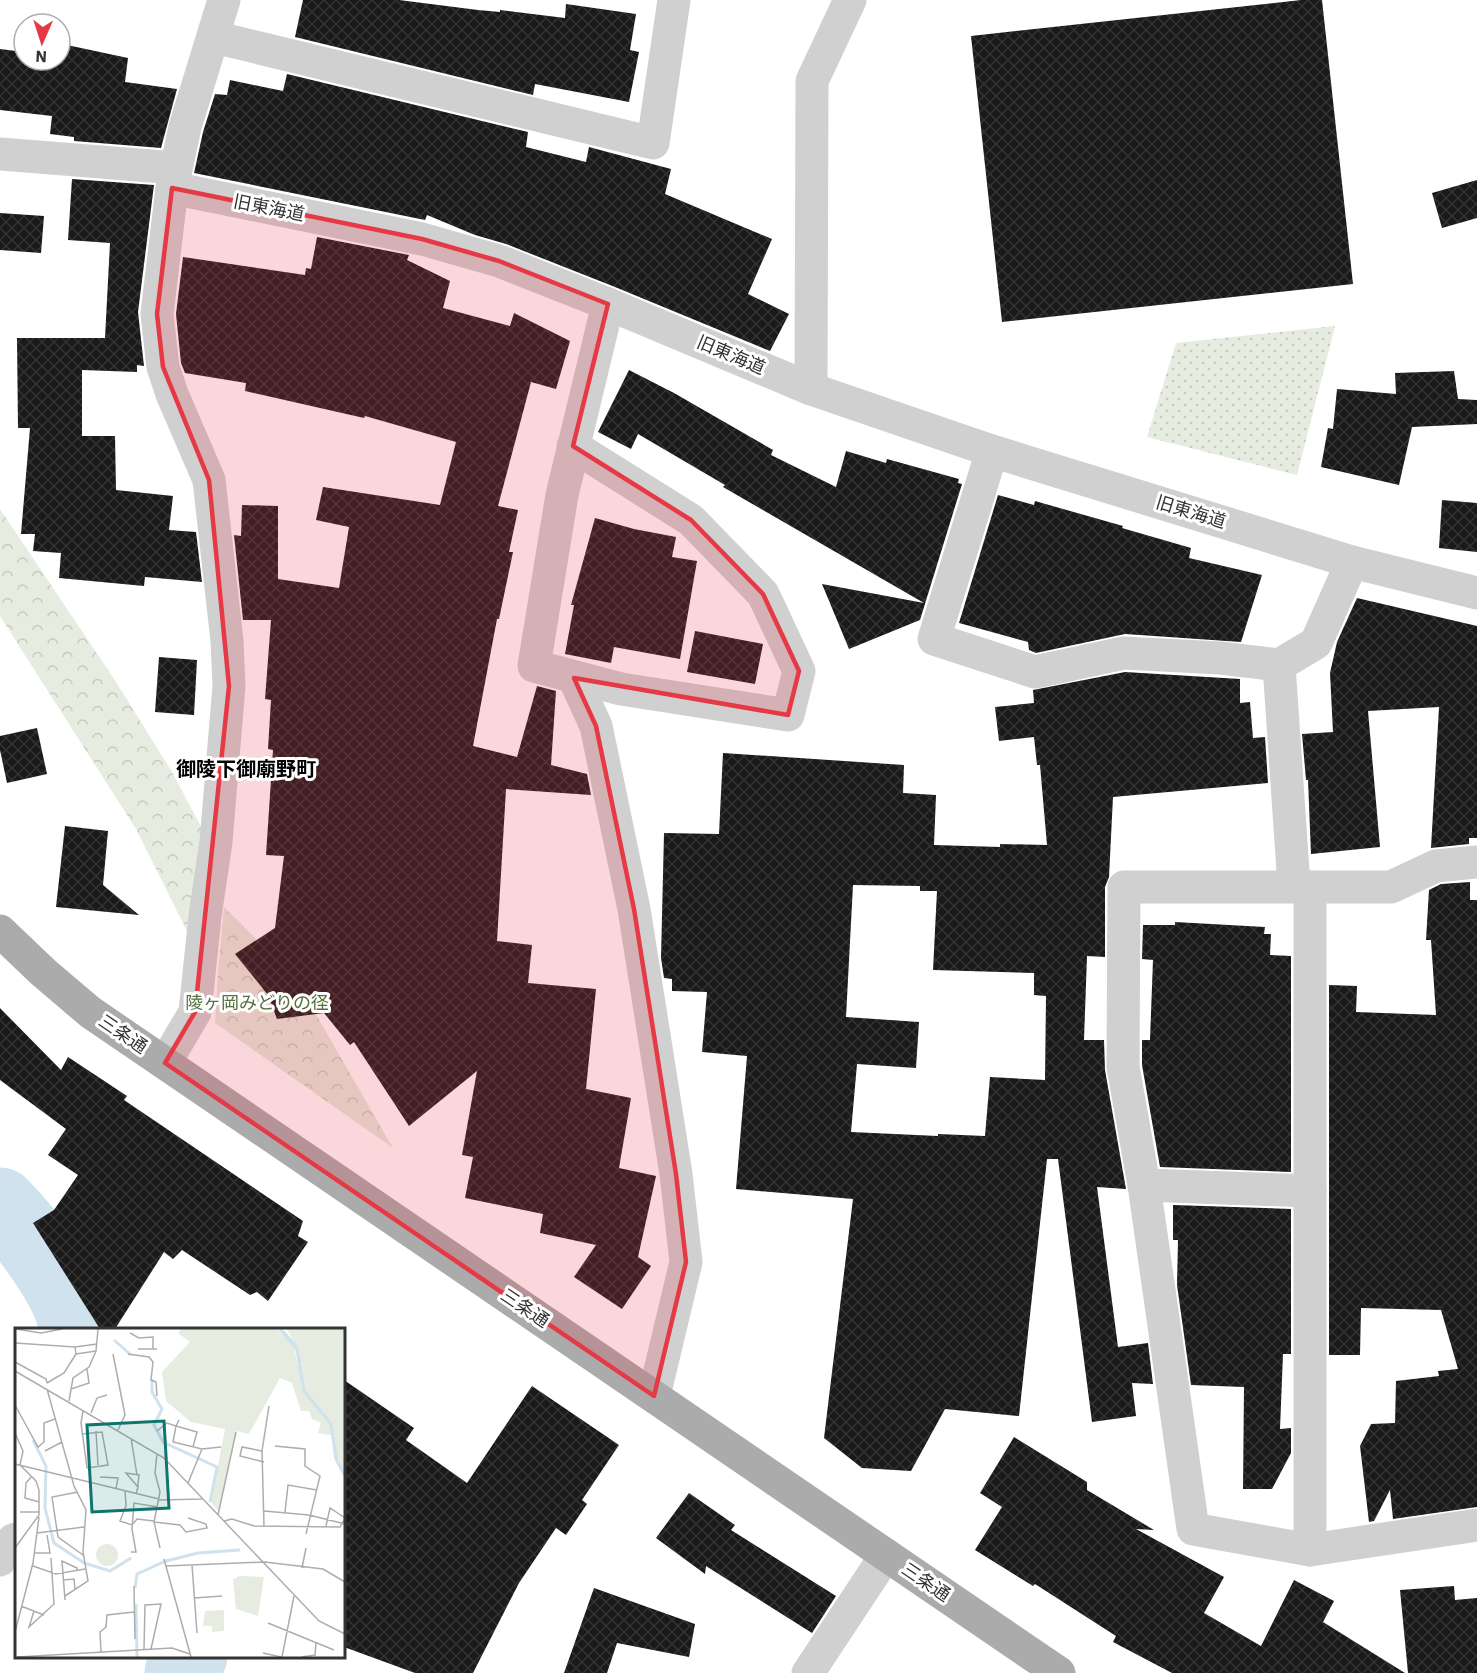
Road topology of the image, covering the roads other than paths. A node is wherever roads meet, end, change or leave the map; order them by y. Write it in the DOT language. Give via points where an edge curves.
graph roads {
  1 [pos="224,0"];
  2 [pos="674,0"];
  3 [pos="850,0"];
  4 [pos="213,37"];
  5 [pos="0,153"];
  6 [pos="174,178"];
  7 [pos="609,304"];
  8 [pos="810,389"];
  9 [pos="573,446"];
  10 [pos="992,451"];
  11 [pos="1352,562"];
  12 [pos="1477,593"];
  13 [pos="1279,665"];
  14 [pos="574,678"];
  15 [pos="1477,862"];
  16 [pos="1302,886"];
  17 [pos="0,931"];
  18 [pos="165,1063"];
  19 [pos="1144,1185"];
  20 [pos="1310,1191"];
  21 [pos="654,1396"];
  22 [pos="1477,1525"];
  23 [pos="15,1539"];
  24 [pos="1310,1550"];
  25 [pos="886,1555"];
  26 [pos="0,1560"];
  27 [pos="807,1673"];
  28 [pos="1059,1673"];
  1 -- 4 [label="street"];
  2 -- 4 [label="street" via="653,143"];
  3 -- 8 [label="street" via="812,81"];
  4 -- 6 [label="street"];
  5 -- 6 [label="street, 旧東海道"];
  6 -- 7 [label="street, 旧東海道" via="499,261"];
  6 -- 18 [label="street" via="158,314 163,367 209,480 229,686 216,842 195,1012"];
  7 -- 8 [label="street, 旧東海道"];
  7 -- 9 [label="street"];
  8 -- 10 [label="street, 旧東海道"];
  9 -- 14 [label="street" via="534,666"];
  9 -- 14 [label="street" via="691,520 763,594 799,671 788,715"];
  10 -- 11 [label="street, 旧東海道"];
  10 -- 13 [label="street" via="934,639 1035,672 1124,652 1220,657"];
  11 -- 12 [label="street, 旧東海道"];
  11 -- 13 [label="street" via="1316,643"];
  13 -- 16 [label="street"];
  14 -- 21 [label="street" via="596,726 634,909 686,1262"];
  15 -- 16 [label="street" via="1436,866 1391,886"];
  16 -- 19 [label="street" via="1124,887 1123,1067"];
  16 -- 20 [label="street"];
  17 -- 18 [label="main road, 三条通" via="90,1012"];
  18 -- 21 [label="main road, 三条通"];
  19 -- 20 [label="street"];
  19 -- 24 [label="street" via="1192,1529"];
  20 -- 24 [label="street"];
  21 -- 25 [label="main road, 三条通"];
  22 -- 24 [label="street"];
  23 -- 26 [label="street"];
  25 -- 27 [label="street"];
  25 -- 28 [label="main road, 三条通"];
}
